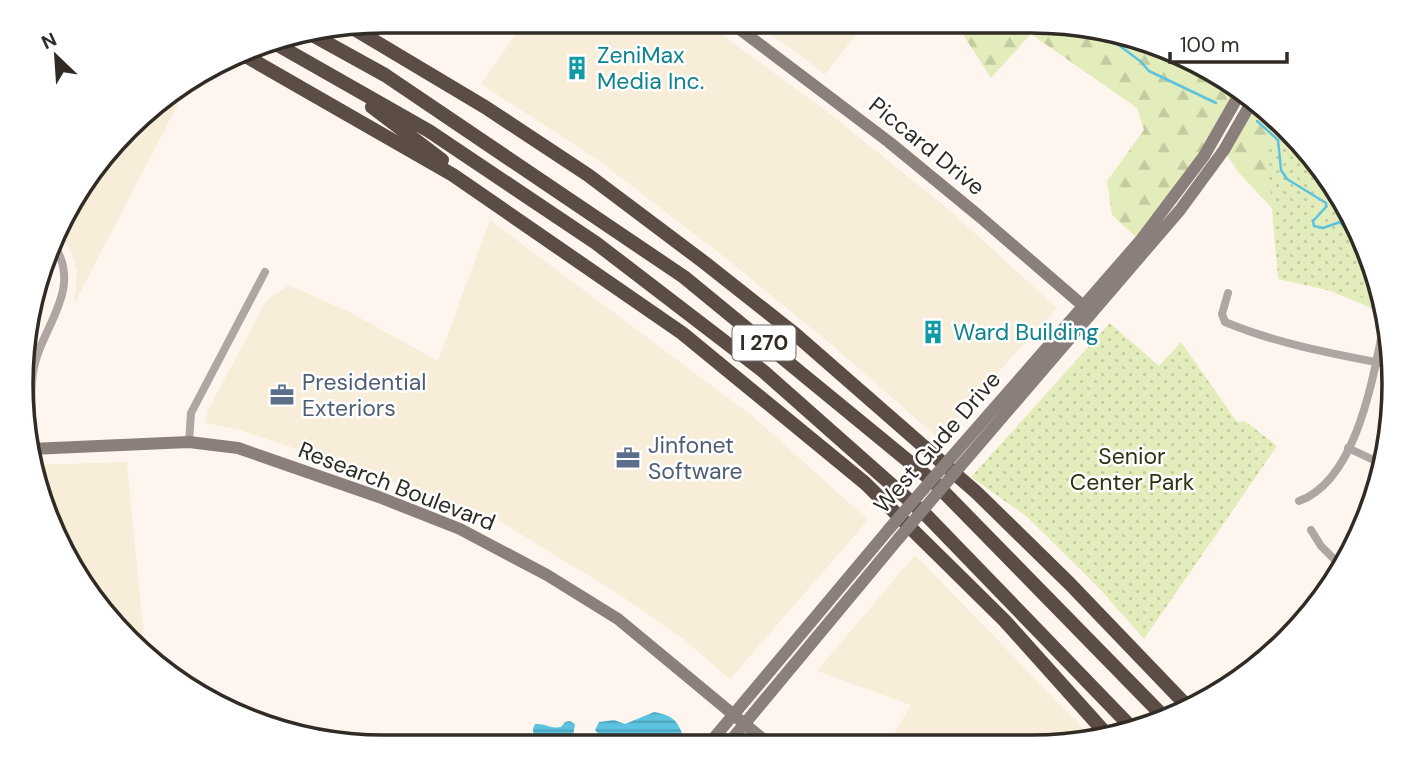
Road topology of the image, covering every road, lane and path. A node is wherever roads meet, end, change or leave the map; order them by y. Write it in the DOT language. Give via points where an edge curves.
graph roads {
  1 [pos="745,33"];
  2 [pos="363,34"];
  3 [pos="320,39"];
  4 [pos="284,48"];
  5 [pos="251,59"];
  6 [pos="320,68"];
  7 [pos="1236,100"];
  8 [pos="1248,108"];
  9 [pos="524,222"];
  10 [pos="58,255"];
  11 [pos="265,272"];
  12 [pos="1228,293"];
  13 [pos="1087,309"];
  14 [pos="1380,345"];
  15 [pos="1376,362"];
  16 [pos="1381,363"];
  17 [pos="34,369"];
  18 [pos="189,442"];
  19 [pos="1348,447"];
  20 [pos="39,449"];
  21 [pos="1373,460"];
  22 [pos="1299,500"];
  23 [pos="1311,530"];
  24 [pos="894,533"];
  25 [pos="1335,560"];
  26 [pos="1072,696"];
  27 [pos="1182,701"];
  28 [pos="1158,711"];
  29 [pos="734,716"];
  30 [pos="1126,722"];
  31 [pos="745,725"];
  32 [pos="1106,727"];
  33 [pos="1101,728"];
  34 [pos="717,735"];
  35 [pos="736,735"];
  36 [pos="758,735"];
  1 -- 13 [label="main road, Piccard Drive" via="889,142"];
  2 -- 27 [label="highway, I 270" via="588,175 795,334 977,493"];
  3 -- 28 [label="highway, I 270" via="385,75 684,277 935,483"];
  4 -- 6 [label="highway, I 270"];
  5 -- 9 [label="highway, I 270" via="453,175"];
  6 -- 9 [label="highway"];
  6 -- 30 [label="highway, I 270" via="429,131 596,243 763,372 928,517"];
  7 -- 13 [label="main road, West Gude Drive" via="1204,156"];
  8 -- 13 [label="main road, West Gude Drive" via="1180,210"];
  9 -- 26 [label="highway, I 270" via="682,333 865,483 1005,621"];
  10 -- 17 [label="street" via="64,294"];
  11 -- 18 [label="street" via="191,413"];
  12 -- 15 [label="street" via="1222,314 1225,322"];
  13 -- 24 [label="main road, West Gude Drive, bridge"];
  14 -- 15 [label="street"];
  15 -- 16 [label="street"];
  15 -- 19 [label="street" via="1364,416"];
  18 -- 20 [label="main road, Research Boulevard"];
  18 -- 29 [label="main road, Research Boulevard" via="238,448 460,529 618,619"];
  19 -- 21 [label="street"];
  19 -- 22 [label="street" via="1327,483 1313,496"];
  23 -- 25 [label="street"];
  24 -- 29 [label="main road, West Gude Drive"];
  24 -- 31 [label="main road, West Gude Drive"];
  26 -- 32 [label="highway"];
  26 -- 33 [label="highway, I 270"];
  29 -- 31 [label="main road, Research Boulevard"];
  29 -- 34 [label="main road, West Gude Drive"];
  31 -- 35 [label="main road, West Gude Drive"];
  31 -- 36 [label="main road, Research Boulevard"];
}
